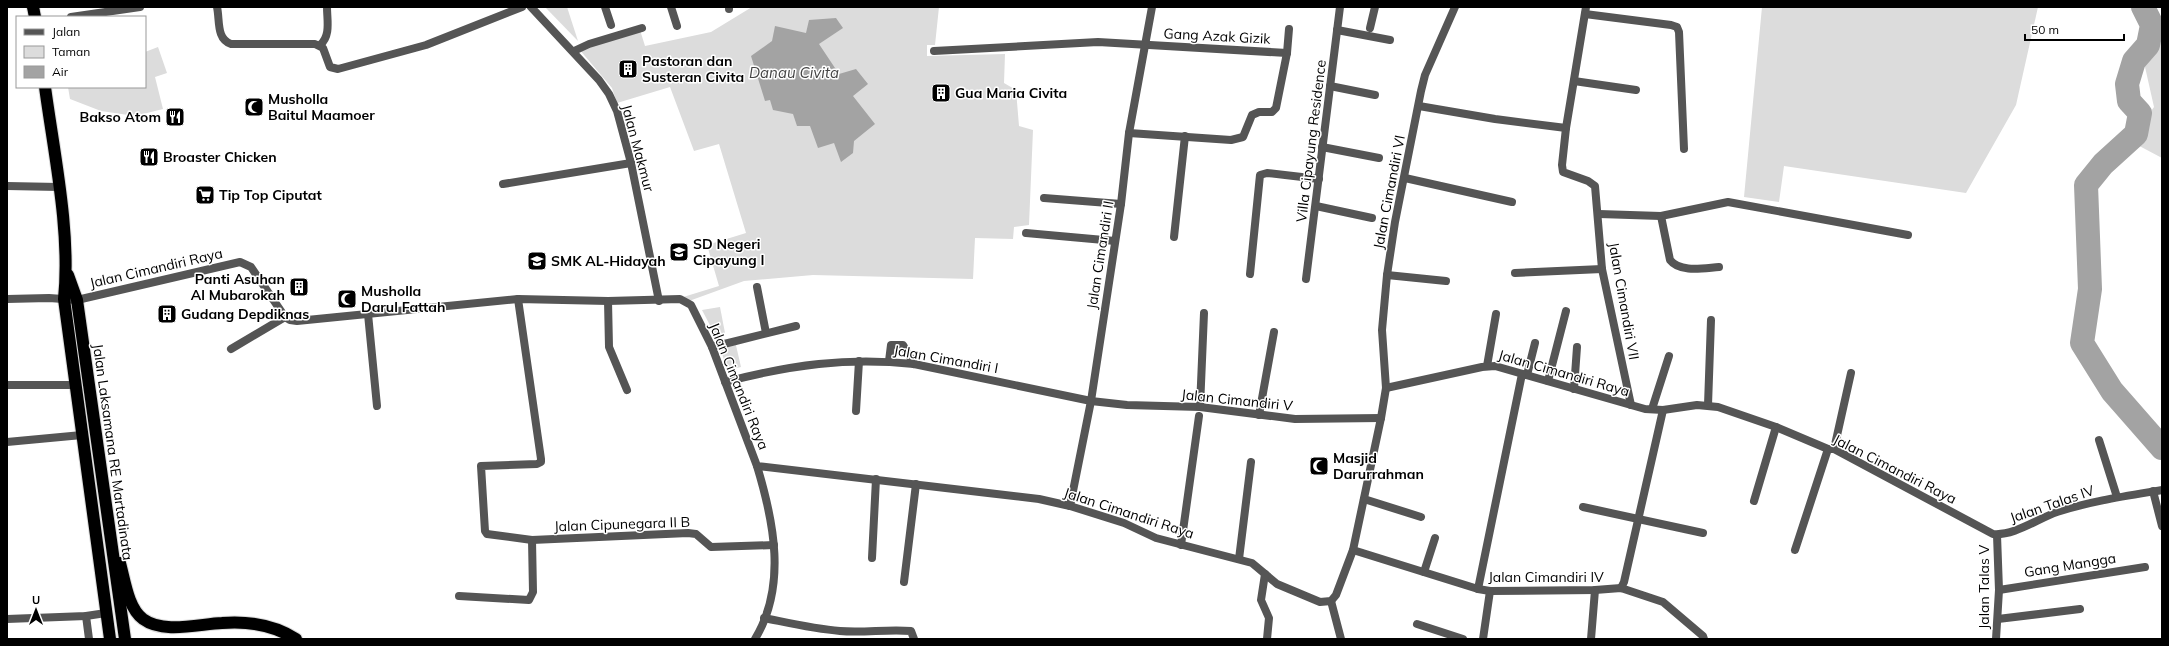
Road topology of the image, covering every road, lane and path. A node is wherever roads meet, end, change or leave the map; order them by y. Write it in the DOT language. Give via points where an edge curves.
graph roads {
  1 [pos="140,7"];
  2 [pos="217,7"];
  3 [pos="327,7"];
  4 [pos="522,7"];
  5 [pos="531,7"];
  6 [pos="605,7"];
  7 [pos="671,7"];
  8 [pos="1152,7"];
  9 [pos="1340,7"];
  10 [pos="1374,7"];
  11 [pos="1456,7"];
  12 [pos="1586,10"];
  13 [pos="78,16"];
  14 [pos="611,25"];
  15 [pos="678,26"];
  16 [pos="642,28"];
  17 [pos="1370,28"];
  18 [pos="1289,29"];
  19 [pos="1337,30"];
  20 [pos="1390,40"];
  21 [pos="320,45"];
  22 [pos="1146,45"];
  23 [pos="574,51"];
  24 [pos="934,51"];
  25 [pos="1287,53"];
  26 [pos="1574,81"];
  27 [pos="1330,86"];
  28 [pos="45,88"];
  29 [pos="1636,90"];
  30 [pos="1375,95"];
  31 [pos="1418,106"];
  32 [pos="1566,128"];
  33 [pos="1129,132"];
  34 [pos="1185,136"];
  35 [pos="1322,147"];
  36 [pos="1684,149"];
  37 [pos="1379,158"];
  38 [pos="631,163"];
  39 [pos="1405,178"];
  40 [pos="1319,179"];
  41 [pos="503,184"];
  42 [pos="7,186"];
  43 [pos="59,187"];
  44 [pos="1044,198"];
  45 [pos="1512,202"];
  46 [pos="1121,204"];
  47 [pos="1316,206"];
  48 [pos="1598,214"];
  49 [pos="1661,216"];
  50 [pos="1372,218"];
  51 [pos="1026,233"];
  52 [pos="1908,236"];
  53 [pos="1174,237"];
  54 [pos="1115,240"];
  55 [pos="1719,268"];
  56 [pos="1602,269"];
  57 [pos="67,270"];
  58 [pos="1515,273"];
  59 [pos="1250,274"];
  60 [pos="1387,275"];
  61 [pos="1306,279"];
  62 [pos="1446,281"];
  63 [pos="757,287"];
  64 [pos="7,299"];
  65 [pos="64,299"];
  66 [pos="518,299"];
  67 [pos="77,300"];
  68 [pos="608,301"];
  69 [pos="659,301"];
  70 [pos="1566,311"];
  71 [pos="1204,313"];
  72 [pos="368,314"];
  73 [pos="1496,314"];
  74 [pos="285,317"];
  75 [pos="1711,320"];
  76 [pos="796,326"];
  77 [pos="1274,332"];
  78 [pos="766,333"];
  79 [pos="1535,344"];
  80 [pos="712,347"];
  81 [pos="1578,347"];
  82 [pos="231,349"];
  83 [pos="1669,356"];
  84 [pos="859,361"];
  85 [pos="889,362"];
  86 [pos="914,364"];
  87 [pos="1487,366"];
  88 [pos="1851,373"];
  89 [pos="1524,374"];
  90 [pos="1548,381"];
  91 [pos="725,382"];
  92 [pos="7,385"];
  93 [pos="75,385"];
  94 [pos="1386,388"];
  95 [pos="1574,389"];
  96 [pos="627,390"];
  97 [pos="1091,401"];
  98 [pos="1708,405"];
  99 [pos="377,406"];
  100 [pos="1630,406"];
  101 [pos="1200,407"];
  102 [pos="1652,409"];
  103 [pos="1663,410"];
  104 [pos="856,411"];
  105 [pos="1259,415"];
  106 [pos="1199,416"];
  107 [pos="1381,418"];
  108 [pos="1776,427"];
  109 [pos="82,435"];
  110 [pos="2099,440"];
  111 [pos="7,442"];
  112 [pos="1831,449"];
  113 [pos="1251,462"];
  114 [pos="757,466"];
  115 [pos="876,479"];
  116 [pos="916,484"];
  117 [pos="2162,490"];
  118 [pos="2153,491"];
  119 [pos="2117,497"];
  120 [pos="1364,499"];
  121 [pos="1754,501"];
  122 [pos="1070,506"];
  123 [pos="1583,507"];
  124 [pos="1421,517"];
  125 [pos="1639,519"];
  126 [pos="108,520"];
  127 [pos="2162,526"];
  128 [pos="1704,533"];
  129 [pos="1997,534"];
  130 [pos="1435,538"];
  131 [pos="532,540"];
  132 [pos="774,545"];
  133 [pos="1181,545"];
  134 [pos="1353,550"];
  135 [pos="1795,550"];
  136 [pos="872,558"];
  137 [pos="1239,559"];
  138 [pos="2145,567"];
  139 [pos="1424,572"];
  140 [pos="1265,574"];
  141 [pos="904,582"];
  142 [pos="1621,588"];
  143 [pos="1478,589"];
  144 [pos="1595,590"];
  145 [pos="1999,590"];
  146 [pos="1490,591"];
  147 [pos="459,596"];
  148 [pos="1331,601"];
  149 [pos="2080,609"];
  150 [pos="106,613"];
  151 [pos="86,616"];
  152 [pos="764,618"];
  153 [pos="7,619"];
  154 [pos="1998,619"];
  155 [pos="1417,624"];
  156 [pos="89,639"];
  157 [pos="110,639"];
  158 [pos="125,639"];
  159 [pos="296,639"];
  160 [pos="756,639"];
  161 [pos="914,639"];
  162 [pos="1268,639"];
  163 [pos="1341,639"];
  164 [pos="1462,639"];
  165 [pos="1483,639"];
  166 [pos="1591,639"];
  167 [pos="1704,639"];
  168 [pos="1996,639"];
  1 -- 13 [label="street"];
  2 -- 21 [label="street" via="221,37 225,42"];
  3 -- 21 [label="street" via="326,37"];
  4 -- 21 [label="street" via="426,45 338,69 330,67"];
  5 -- 23 [label="street, Jalan Makmur"];
  6 -- 14 [label="street"];
  7 -- 15 [label="street"];
  8 -- 22 [label="street, Jalan Cimandiri II"];
  9 -- 19 [label="street, Villa Cipayung Residence"];
  10 -- 17 [label="street"];
  11 -- 31 [label="street, Jalan Cimandiri VI" via="1425,75"];
  12 -- 26 [label="street, Jalan Cimandiri VII"];
  12 -- 36 [label="street" via="1671,24 1678,29"];
  16 -- 23 [label="street"];
  18 -- 25 [label="street"];
  19 -- 20 [label="street"];
  19 -- 27 [label="street, Villa Cipayung Residence"];
  22 -- 24 [label="street, Gang Azak Gizik" via="1084,42"];
  22 -- 25 [label="street, Gang Azak Gizik"];
  22 -- 33 [label="street, Jalan Cimandiri II"];
  23 -- 38 [label="street, Jalan Makmur" via="609,94 622,127"];
  25 -- 34 [label="street" via="1276,108 1272,112 1258,112 1252,115 1243,137 1231,140"];
  26 -- 29 [label="street"];
  26 -- 32 [label="street, Jalan Cimandiri VII"];
  27 -- 30 [label="street"];
  27 -- 35 [label="street, Villa Cipayung Residence"];
  28 -- 43 [label="highway, Jalan Laksamana RE Martadinata"];
  31 -- 32 [label="street"];
  31 -- 39 [label="street, Jalan Cimandiri VI"];
  32 -- 48 [label="street, Jalan Cimandiri VII" via="1563,172 1595,186"];
  33 -- 34 [label="street"];
  33 -- 46 [label="street, Jalan Cimandiri II"];
  34 -- 53 [label="street"];
  35 -- 37 [label="street"];
  35 -- 40 [label="street, Villa Cipayung Residence"];
  38 -- 41 [label="street"];
  38 -- 69 [label="street, Jalan Makmur"];
  39 -- 45 [label="street"];
  39 -- 60 [label="street, Jalan Cimandiri VI"];
  40 -- 47 [label="street, Villa Cipayung Residence"];
  40 -- 59 [label="street" via="1267,173 1260,175"];
  42 -- 43 [label="street"];
  43 -- 57 [label="highway, Jalan Laksamana RE Martadinata"];
  44 -- 46 [label="street"];
  46 -- 54 [label="street, Jalan Cimandiri II"];
  47 -- 50 [label="street"];
  47 -- 61 [label="street, Villa Cipayung Residence"];
  48 -- 49 [label="street"];
  48 -- 56 [label="street, Jalan Cimandiri VII"];
  49 -- 52 [label="street" via="1728,202"];
  49 -- 55 [label="street" via="1670,260 1674,266"];
  51 -- 54 [label="street"];
  54 -- 97 [label="street, Jalan Cimandiri II"];
  56 -- 58 [label="street"];
  56 -- 100 [label="street, Jalan Cimandiri VII"];
  57 -- 65 [label="highway, Jalan Laksamana RE Martadinata"];
  57 -- 67 [label="highway, Jalan Laksamana RE Martadinata"];
  60 -- 62 [label="street"];
  60 -- 94 [label="street, Jalan Cimandiri VI" via="1382,330"];
  63 -- 78 [label="street"];
  64 -- 65 [label="street, Jalan Cimandiri Raya"];
  65 -- 67 [label="street, Jalan Cimandiri Raya"];
  65 -- 93 [label="highway, Jalan Laksamana RE Martadinata"];
  66 -- 68 [label="street, Jalan Cimandiri Raya"];
  66 -- 72 [label="street, Jalan Cimandiri Raya"];
  66 -- 131 [label="street, Jalan Cipunegara II B" via="541,462 481,466 485,531 491,536"];
  67 -- 74 [label="street, Jalan Cimandiri Raya" via="240,262 251,267"];
  67 -- 126 [label="highway, Jalan Laksamana RE Martadinata"];
  68 -- 69 [label="street, Jalan Cimandiri Raya"];
  68 -- 96 [label="street" via="609,347"];
  69 -- 80 [label="street, Jalan Cimandiri Raya" via="680,299 692,305"];
  70 -- 90 [label="street"];
  71 -- 101 [label="street"];
  72 -- 74 [label="street, Jalan Cimandiri Raya" via="297,321"];
  72 -- 99 [label="street"];
  73 -- 87 [label="street"];
  74 -- 82 [label="street"];
  75 -- 98 [label="street"];
  76 -- 78 [label="street"];
  77 -- 105 [label="street"];
  78 -- 80 [label="street"];
  79 -- 89 [label="street"];
  80 -- 91 [label="street, Jalan Cimandiri Raya"];
  81 -- 95 [label="street"];
  83 -- 102 [label="street"];
  84 -- 85 [label="street, Jalan Cimandiri I"];
  84 -- 91 [label="street, Jalan Cimandiri I" via="806,364"];
  84 -- 104 [label="street"];
  85 -- 86 [label="street, Jalan Cimandiri I"];
  85 -- 86 [label="street" via="891,345 903,345"];
  86 -- 97 [label="street, Jalan Cimandiri I"];
  87 -- 89 [label="street, Jalan Cimandiri Raya"];
  87 -- 94 [label="street, Jalan Cimandiri Raya"];
  88 -- 112 [label="street"];
  89 -- 90 [label="street, Jalan Cimandiri Raya"];
  89 -- 143 [label="street"];
  90 -- 95 [label="street, Jalan Cimandiri Raya"];
  91 -- 114 [label="street, Jalan Cimandiri Raya"];
  92 -- 93 [label="street"];
  93 -- 109 [label="highway, Jalan Laksamana RE Martadinata"];
  94 -- 107 [label="street"];
  95 -- 100 [label="street, Jalan Cimandiri Raya"];
  97 -- 101 [label="street, Jalan Cimandiri V" via="1127,405"];
  97 -- 122 [label="street, Jalan Cimandiri II"];
  98 -- 103 [label="street, Jalan Cimandiri Raya"];
  98 -- 108 [label="street, Jalan Cimandiri Raya"];
  100 -- 102 [label="street, Jalan Cimandiri Raya"];
  101 -- 105 [label="street, Jalan Cimandiri V"];
  102 -- 103 [label="street, Jalan Cimandiri Raya"];
  103 -- 125 [label="street"];
  105 -- 107 [label="street, Jalan Cimandiri V" via="1295,419"];
  106 -- 133 [label="street"];
  107 -- 120 [label="street"];
  108 -- 112 [label="street, Jalan Cimandiri Raya"];
  108 -- 121 [label="street"];
  109 -- 111 [label="street"];
  109 -- 150 [label="highway, Jalan Laksamana RE Martadinata"];
  110 -- 119 [label="street"];
  112 -- 129 [label="street, Jalan Cimandiri Raya" via="1988,532"];
  112 -- 135 [label="street"];
  113 -- 137 [label="street"];
  114 -- 115 [label="street, Jalan Cimandiri Raya"];
  114 -- 132 [label="street" via="773,530"];
  115 -- 116 [label="street, Jalan Cimandiri Raya"];
  115 -- 136 [label="street"];
  116 -- 122 [label="street, Jalan Cimandiri Raya" via="1039,499"];
  116 -- 141 [label="street"];
  117 -- 118 [label="street, Jalan Talas IV"];
  118 -- 119 [label="street, Jalan Talas IV"];
  118 -- 127 [label="street"];
  119 -- 129 [label="street, Jalan Talas IV" via="2056,513"];
  120 -- 124 [label="street"];
  120 -- 134 [label="street"];
  122 -- 133 [label="street, Jalan Cimandiri Raya"];
  123 -- 125 [label="street"];
  125 -- 128 [label="street"];
  125 -- 142 [label="street"];
  126 -- 158 [label="highway, Jalan Laksamana RE Martadinata"];
  126 -- 159 [label="highway" via="132,605 143,619 153,624 175,627 247,623 267,626"];
  129 -- 145 [label="street, Jalan Talas V"];
  130 -- 139 [label="street"];
  131 -- 132 [label="street, Jalan Cipunegara II B" via="688,533 696,534 711,547"];
  131 -- 147 [label="street" via="533,592 529,600"];
  132 -- 152 [label="street" via="775,585"];
  133 -- 137 [label="street, Jalan Cimandiri Raya"];
  134 -- 139 [label="street, Jalan Cimandiri IV"];
  134 -- 148 [label="street" via="1336,595"];
  137 -- 140 [label="street, Jalan Cimandiri Raya" via="1252,563"];
  138 -- 145 [label="street, Gang Mangga"];
  139 -- 143 [label="street, Jalan Cimandiri IV"];
  140 -- 148 [label="street, Jalan Cimandiri Raya" via="1277,584 1320,602"];
  140 -- 162 [label="street" via="1261,600 1269,618"];
  142 -- 144 [label="street, Jalan Cimandiri IV"];
  142 -- 167 [label="street, Jalan Cimandiri IV" via="1663,602"];
  143 -- 146 [label="street, Jalan Cimandiri IV"];
  144 -- 146 [label="street, Jalan Cimandiri IV"];
  144 -- 166 [label="street"];
  145 -- 154 [label="street, Jalan Talas V"];
  146 -- 165 [label="street"];
  148 -- 163 [label="street"];
  149 -- 154 [label="street"];
  150 -- 151 [label="street"];
  150 -- 157 [label="highway, Jalan Laksamana RE Martadinata"];
  151 -- 153 [label="street"];
  151 -- 156 [label="street"];
  152 -- 160 [label="street"];
  152 -- 161 [label="street" via="840,631 911,631"];
  154 -- 168 [label="street, Jalan Talas V"];
  155 -- 164 [label="street"];
}
